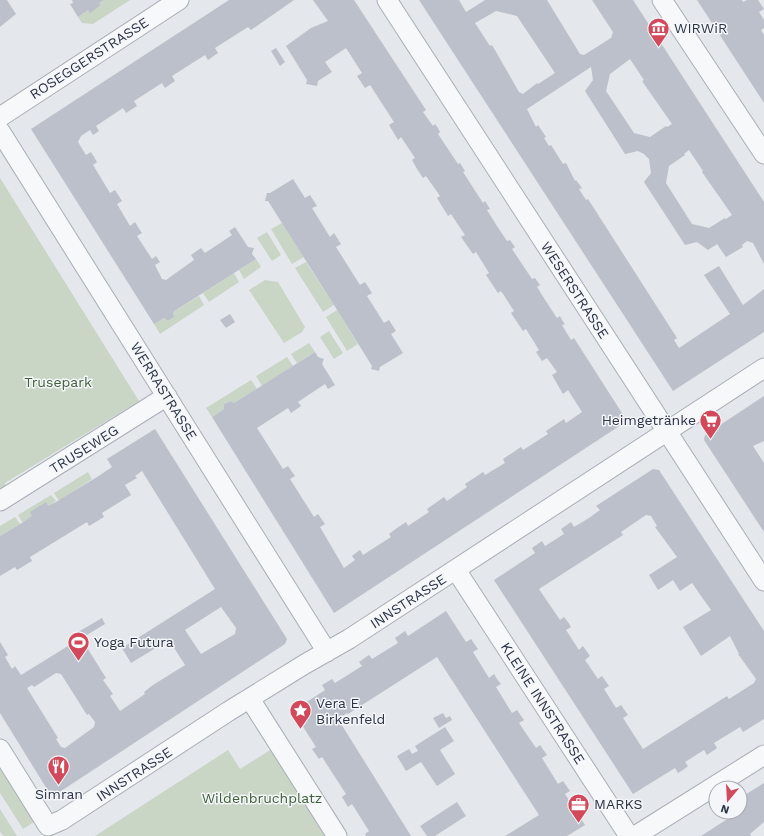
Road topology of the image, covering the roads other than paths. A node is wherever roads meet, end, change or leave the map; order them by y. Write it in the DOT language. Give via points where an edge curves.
graph roads {
  1 [pos="179,0"];
  2 [pos="387,0"];
  3 [pos="662,0"];
  4 [pos="0,117"];
  5 [pos="0,131"];
  6 [pos="764,154"];
  7 [pos="764,368"];
  8 [pos="167,396"];
  9 [pos="667,432"];
  10 [pos="0,501"];
  11 [pos="456,570"];
  12 [pos="764,581"];
  13 [pos="327,652"];
  14 [pos="250,698"];
  15 [pos="0,749"];
  16 [pos="764,755"];
  17 [pos="337,836"];
  18 [pos="629,836"];
  19 [pos="635,836"];
  1 -- 4 [label="street, ROSEGGERSTRASSE"];
  2 -- 9 [label="street, WESERSTRASSE"];
  3 -- 6 [label="street"];
  5 -- 8 [label="street, WERRASTRASSE"];
  7 -- 9 [label="street, INNSTRASSE"];
  8 -- 10 [label="street, TRUSEWEG"];
  8 -- 13 [label="street, WERRASTRASSE"];
  9 -- 11 [label="street, INNSTRASSE"];
  9 -- 12 [label="street, WESERSTRASSE"];
  11 -- 13 [label="street, INNSTRASSE"];
  11 -- 18 [label="street, KLEINE INNSTRASSE"];
  13 -- 14 [label="street, INNSTRASSE"];
  14 -- 15 [label="street, INNSTRASSE" via="68,817 48,826"];
  14 -- 17 [label="street"];
  16 -- 19 [label="street"];
}
